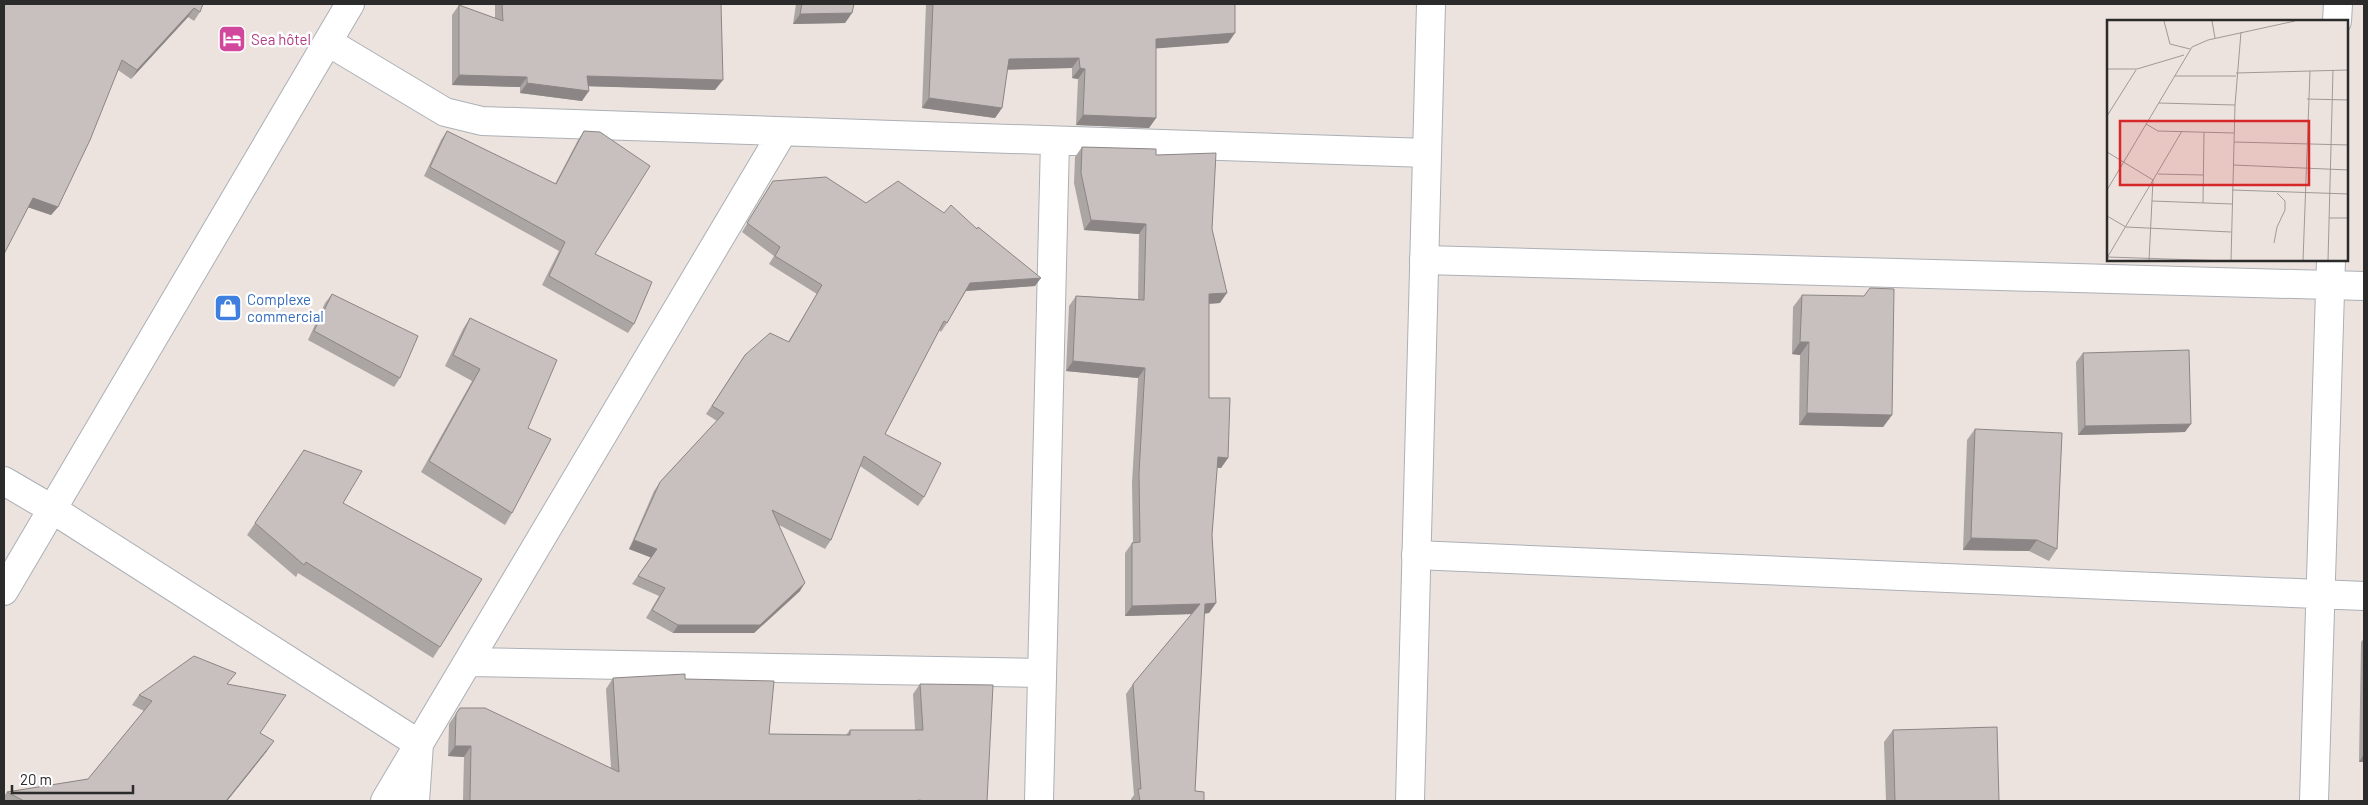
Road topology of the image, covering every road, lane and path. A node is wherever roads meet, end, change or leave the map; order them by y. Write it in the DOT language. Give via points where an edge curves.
graph roads {
  1 [pos="350,4"];
  2 [pos="1431,4"];
  3 [pos="2338,4"];
  4 [pos="2337,20"];
  5 [pos="328,42"];
  6 [pos="782,133"];
  7 [pos="1055,141"];
  8 [pos="1426,153"];
  9 [pos="1424,260"];
  10 [pos="2330,272"];
  11 [pos="2364,286"];
  12 [pos="4,481"];
  13 [pos="52,509"];
  14 [pos="1416,555"];
  15 [pos="4,591"];
  16 [pos="2320,594"];
  17 [pos="2364,596"];
  18 [pos="468,662"];
  19 [pos="1042,673"];
  20 [pos="419,744"];
  21 [pos="385,801"];
  22 [pos="415,801"];
  23 [pos="1039,801"];
  24 [pos="1410,801"];
  25 [pos="2314,801"];
  1 -- 5 [label="street"];
  2 -- 8 [label="street"];
  3 -- 4 [label="street"];
  5 -- 6 [label="street" via="445,112 482,121"];
  5 -- 13 [label="street"];
  6 -- 7 [label="street"];
  6 -- 18 [label="street"];
  7 -- 8 [label="street"];
  7 -- 19 [label="street"];
  8 -- 9 [label="street"];
  9 -- 10 [label="street"];
  9 -- 14 [label="street"];
  10 -- 11 [label="street"];
  10 -- 16 [label="street"];
  12 -- 13 [label="street"];
  13 -- 15 [label="street"];
  13 -- 20 [label="street"];
  14 -- 16 [label="street"];
  14 -- 24 [label="street"];
  16 -- 17 [label="street"];
  16 -- 25 [label="street"];
  18 -- 19 [label="street"];
  18 -- 20 [label="street"];
  19 -- 23 [label="street"];
  20 -- 21 [label="street"];
  20 -- 22 [label="street"];
}
